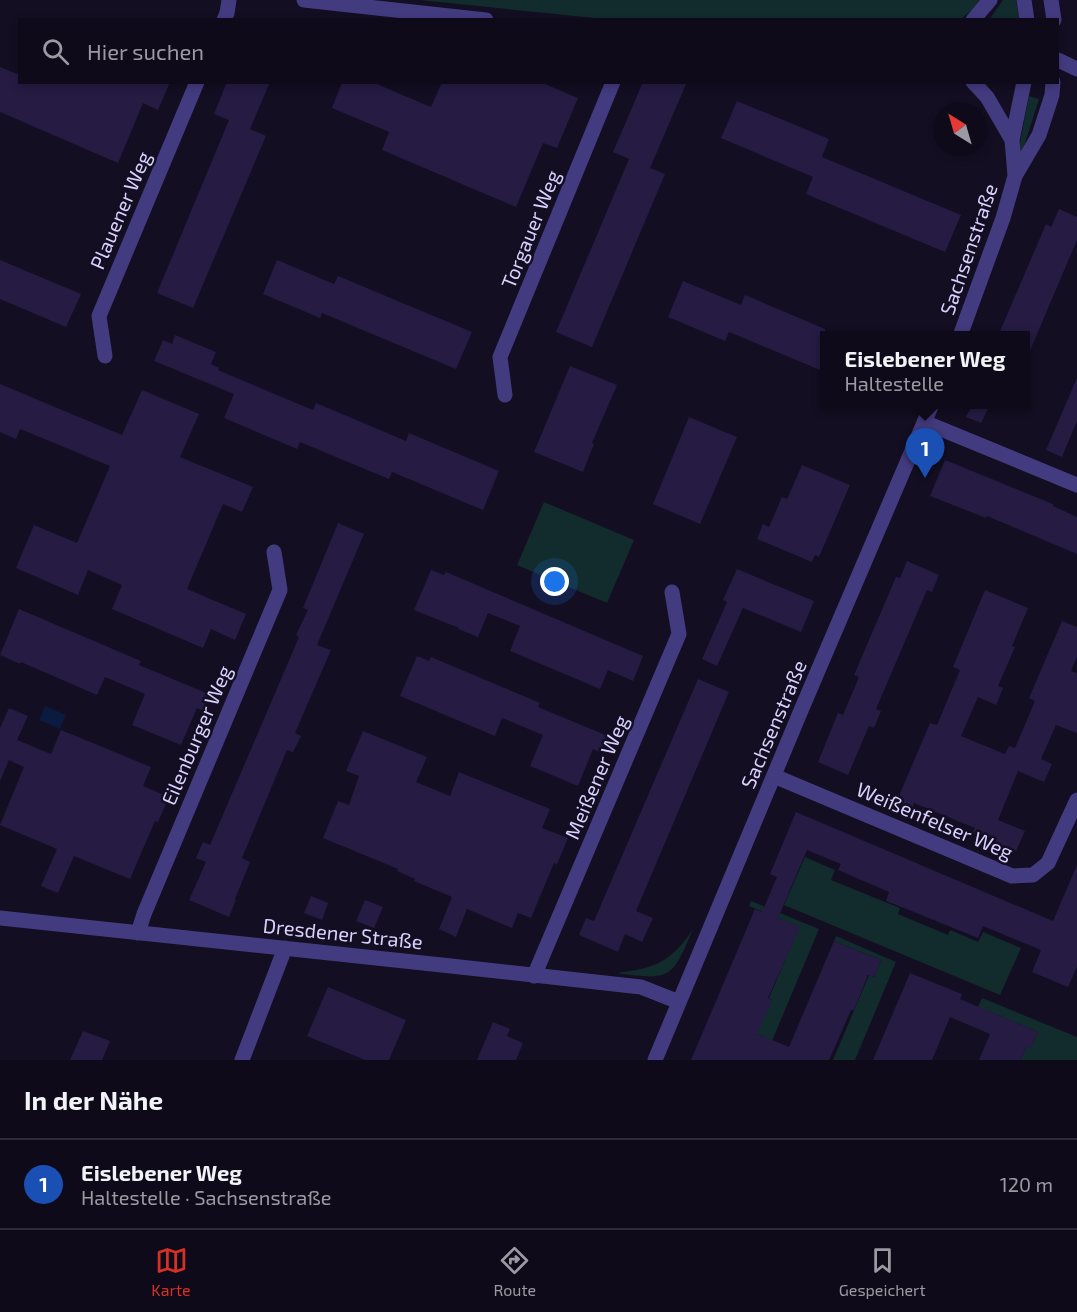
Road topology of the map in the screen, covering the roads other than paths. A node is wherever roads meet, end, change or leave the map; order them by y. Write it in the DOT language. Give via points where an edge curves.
graph roads {
  1 [pos="229,0"];
  2 [pos="304,0"];
  3 [pos="990,0"];
  4 [pos="1024,0"];
  5 [pos="1051,0"];
  6 [pos="225,18"];
  7 [pos="468,18"];
  8 [pos="975,18"];
  9 [pos="1027,18"];
  10 [pos="1054,18"];
  11 [pos="1059,60"];
  12 [pos="1077,69"];
  13 [pos="196,84"];
  14 [pos="612,84"];
  15 [pos="975,84"];
  16 [pos="1024,84"];
  17 [pos="1053,84"];
  18 [pos="1012,140"];
  19 [pos="1015,176"];
  20 [pos="962,331"];
  21 [pos="105,356"];
  22 [pos="505,395"];
  23 [pos="930,409"];
  24 [pos="924,422"];
  25 [pos="1077,485"];
  26 [pos="274,552"];
  27 [pos="672,592"];
  28 [pos="774,777"];
  29 [pos="1077,800"];
  30 [pos="0,918"];
  31 [pos="138,933"];
  32 [pos="285,948"];
  33 [pos="534,976"];
  34 [pos="679,1002"];
  35 [pos="242,1060"];
  36 [pos="655,1060"];
  1 -- 6 [label="street"];
  2 -- 7 [label="street"];
  3 -- 8 [label="street"];
  4 -- 9 [label="street"];
  5 -- 10 [label="street"];
  11 -- 12 [label="street"];
  13 -- 21 [label="street, Plauener Weg" via="99,316"];
  14 -- 22 [label="street, Torgauer Weg" via="500,357"];
  15 -- 18 [label="street"];
  16 -- 18 [label="street, Sachsenstraße"];
  17 -- 19 [label="street, Sachsenstraße" via="1040,135"];
  18 -- 19 [label="street, Sachsenstraße"];
  19 -- 20 [label="street, Sachsenstraße"];
  23 -- 24 [label="street, Sachsenstraße"];
  24 -- 25 [label="street"];
  24 -- 28 [label="street, Sachsenstraße"];
  26 -- 31 [label="street, Eilenburger Weg" via="280,590"];
  27 -- 33 [label="street, Meißener Weg" via="679,634"];
  28 -- 29 [label="street, Weißenfelser Weg" via="1012,876 1033,875 1048,863"];
  28 -- 34 [label="street, Sachsenstraße"];
  30 -- 31 [label="street, Dresdener Straße"];
  31 -- 32 [label="street, Dresdener Straße"];
  32 -- 33 [label="street, Dresdener Straße"];
  32 -- 35 [label="street"];
  33 -- 34 [label="street, Dresdener Straße" via="641,987"];
  34 -- 36 [label="street, Sachsenstraße"];
}
